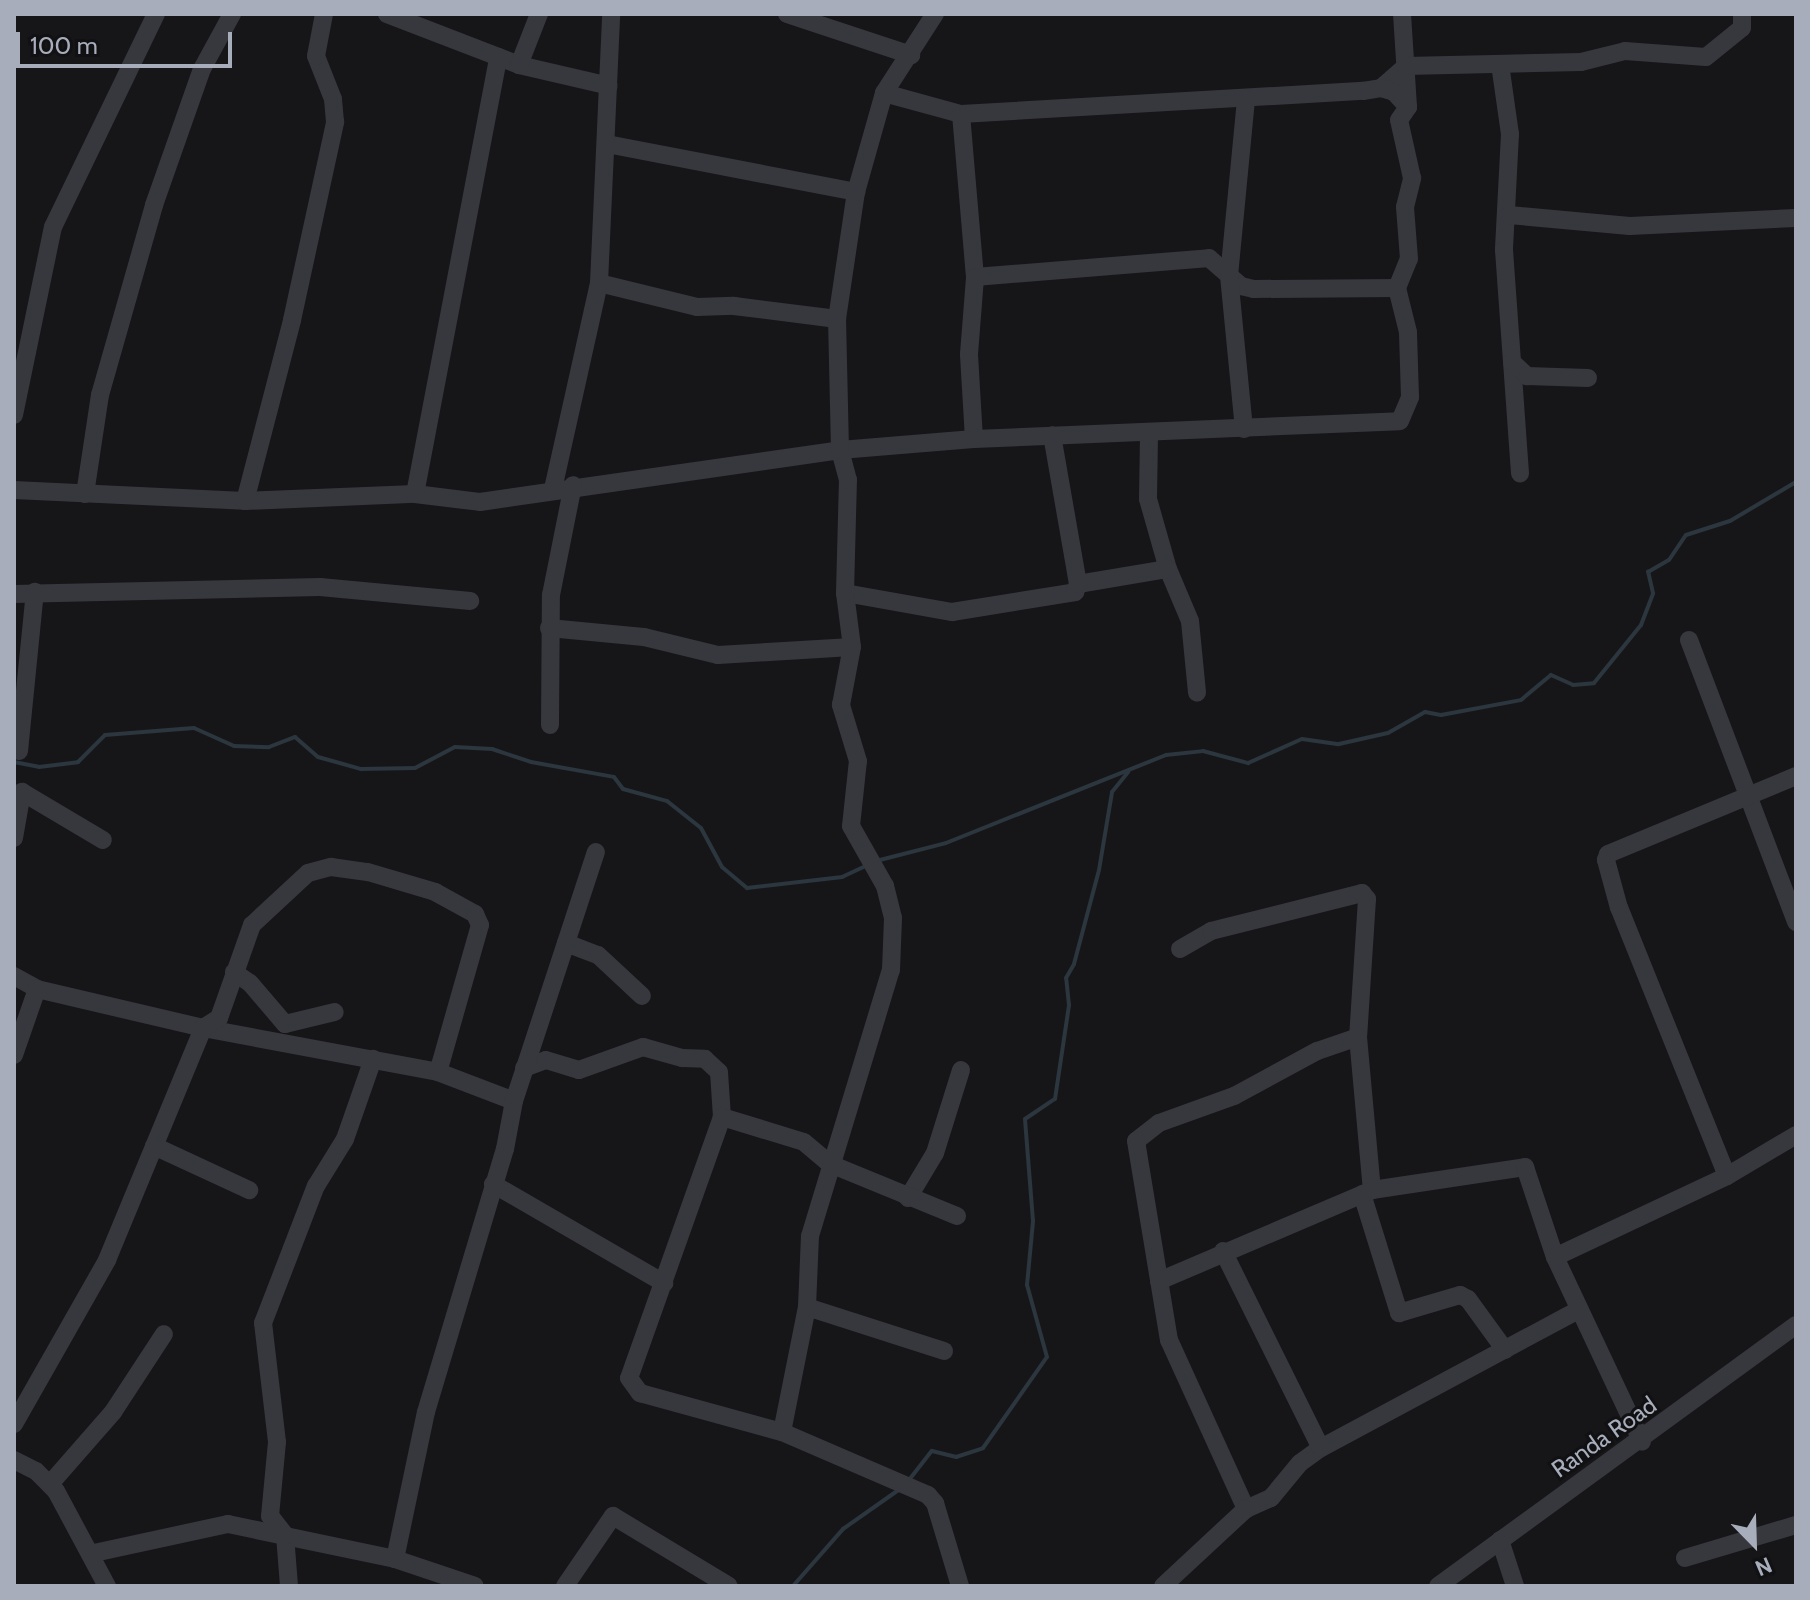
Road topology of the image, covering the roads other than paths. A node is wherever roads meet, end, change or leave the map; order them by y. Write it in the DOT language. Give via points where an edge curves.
graph roads {
  1 [pos="156,14"];
  2 [pos="232,14"];
  3 [pos="324,14"];
  4 [pos="387,14"];
  5 [pos="539,14"];
  6 [pos="611,14"];
  7 [pos="787,14"];
  8 [pos="935,14"];
  9 [pos="1402,14"];
  10 [pos="1749,15"];
  11 [pos="911,55"];
  12 [pos="498,57"];
  13 [pos="1500,64"];
  14 [pos="519,65"];
  15 [pos="1406,66"];
  16 [pos="609,86"];
  17 [pos="1381,88"];
  18 [pos="884,93"];
  19 [pos="1246,99"];
  20 [pos="1408,107"];
  21 [pos="961,114"];
  22 [pos="607,144"];
  23 [pos="856,192"];
  24 [pos="1509,215"];
  25 [pos="1796,218"];
  26 [pos="1229,276"];
  27 [pos="975,277"];
  28 [pos="599,283"];
  29 [pos="1397,288"];
  30 [pos="837,319"];
  31 [pos="1512,362"];
  32 [pos="1588,378"];
  33 [pos="14,415"];
  34 [pos="1244,429"];
  35 [pos="1052,435"];
  36 [pos="1149,435"];
  37 [pos="974,439"];
  38 [pos="840,450"];
  39 [pos="1520,473"];
  40 [pos="573,485"];
  41 [pos="553,489"];
  42 [pos="14,490"];
  43 [pos="85,494"];
  44 [pos="415,494"];
  45 [pos="245,501"];
  46 [pos="1168,569"];
  47 [pos="1078,584"];
  48 [pos="35,592"];
  49 [pos="845,593"];
  50 [pos="14,594"];
  51 [pos="470,601"];
  52 [pos="549,628"];
  53 [pos="1689,640"];
  54 [pos="852,647"];
  55 [pos="1197,693"];
  56 [pos="550,725"];
  57 [pos="19,751"];
  58 [pos="1796,776"];
  59 [pos="1747,794"];
  60 [pos="14,838"];
  61 [pos="103,840"];
  62 [pos="596,852"];
  63 [pos="1796,922"];
  64 [pos="566,943"];
  65 [pos="1180,949"];
  66 [pos="234,972"];
  67 [pos="14,976"];
  68 [pos="37,989"];
  69 [pos="642,996"];
  70 [pos="335,1012"];
  71 [pos="203,1028"];
  72 [pos="1358,1037"];
  73 [pos="14,1055"];
  74 [pos="373,1059"];
  75 [pos="524,1068"];
  76 [pos="961,1070"];
  77 [pos="438,1072"];
  78 [pos="514,1101"];
  79 [pos="722,1117"];
  80 [pos="1796,1135"];
  81 [pos="154,1146"];
  82 [pos="830,1164"];
  83 [pos="1727,1176"];
  84 [pos="493,1184"];
  85 [pos="249,1190"];
  86 [pos="1367,1192"];
  87 [pos="908,1198"];
  88 [pos="957,1216"];
  89 [pos="1223,1251"];
  90 [pos="1555,1257"];
  91 [pos="1159,1281"];
  92 [pos="664,1283"];
  93 [pos="807,1307"];
  94 [pos="1578,1310"];
  95 [pos="1794,1332"];
  96 [pos="164,1334"];
  97 [pos="1505,1350"];
  98 [pos="944,1351"];
  99 [pos="14,1424"];
  100 [pos="782,1432"];
  101 [pos="1642,1442"];
  102 [pos="1321,1448"];
  103 [pos="14,1460"];
  104 [pos="50,1484"];
  105 [pos="1246,1509"];
  106 [pos="1796,1525"];
  107 [pos="285,1535"];
  108 [pos="1500,1540"];
  109 [pos="94,1553"];
  110 [pos="1685,1558"];
  111 [pos="395,1559"];
  112 [pos="107,1586"];
  113 [pos="289,1586"];
  114 [pos="475,1586"];
  115 [pos="565,1586"];
  116 [pos="729,1586"];
  117 [pos="960,1586"];
  118 [pos="1163,1586"];
  119 [pos="1438,1586"];
  120 [pos="1515,1586"];
  1 -- 33 [label="street" via="53,227"];
  2 -- 43 [label="street" via="202,69 156,196 100,395"];
  3 -- 45 [label="street" via="316,56 333,99 335,122"];
  4 -- 12 [label="street"];
  5 -- 14 [label="street"];
  6 -- 16 [label="street"];
  7 -- 11 [label="street"];
  8 -- 11 [label="street"];
  9 -- 15 [label="street"];
  10 -- 13 [label="street" via="1742,28 1706,57 1625,51 1581,62"];
  11 -- 18 [label="street"];
  12 -- 14 [label="street"];
  12 -- 44 [label="street"];
  13 -- 15 [label="street"];
  13 -- 24 [label="street" via="1510,134"];
  14 -- 16 [label="street"];
  15 -- 17 [label="street"];
  15 -- 20 [label="street"];
  16 -- 22 [label="street"];
  17 -- 19 [label="street"];
  17 -- 20 [label="street" via="1394,92"];
  18 -- 21 [label="street"];
  18 -- 23 [label="street"];
  19 -- 21 [label="street"];
  19 -- 26 [label="street" via="1237,237"];
  20 -- 29 [label="street" via="1399,120 1412,178 1405,207 1409,259"];
  21 -- 27 [label="street"];
  22 -- 23 [label="street"];
  22 -- 28 [label="street"];
  23 -- 30 [label="street"];
  24 -- 25 [label="street" via="1630,226"];
  24 -- 31 [label="street" via="1504,250"];
  26 -- 27 [label="street" via="1209,258"];
  26 -- 29 [label="street" via="1241,286 1276,291"];
  26 -- 34 [label="street"];
  27 -- 37 [label="street" via="969,354"];
  28 -- 30 [label="street" via="697,307 734,306"];
  28 -- 41 [label="street"];
  29 -- 34 [label="street" via="1408,332 1406,416 1375,426"];
  30 -- 38 [label="street"];
  31 -- 32 [label="street" via="1527,376"];
  31 -- 39 [label="street"];
  34 -- 36 [label="street"];
  35 -- 36 [label="street"];
  35 -- 37 [label="street"];
  35 -- 47 [label="street"];
  36 -- 46 [label="street" via="1148,499"];
  37 -- 38 [label="street"];
  38 -- 40 [label="street"];
  38 -- 49 [label="street" via="848,480"];
  40 -- 41 [label="street"];
  40 -- 52 [label="street"];
  41 -- 44 [label="street" via="480,502"];
  42 -- 43 [label="street"];
  43 -- 45 [label="street"];
  44 -- 45 [label="street"];
  46 -- 47 [label="street"];
  46 -- 55 [label="street" via="1190,621"];
  47 -- 49 [label="street" via="1068,596 952,612"];
  48 -- 50 [label="street"];
  48 -- 51 [label="street" via="320,587"];
  48 -- 57 [label="street"];
  49 -- 54 [label="street"];
  52 -- 54 [label="street" via="644,637 718,655"];
  52 -- 56 [label="street"];
  53 -- 59 [label="street"];
  54 -- 82 [label="street" via="841,705 858,761 851,826 885,886 893,918 888,983"];
  58 -- 59 [label="street"];
  59 -- 63 [label="street"];
  59 -- 83 [label="street" via="1608,854 1606,860 1619,908"];
  60 -- 61 [label="street" via="22,792"];
  62 -- 64 [label="street"];
  64 -- 69 [label="street" via="598,955"];
  64 -- 75 [label="street"];
  65 -- 72 [label="street" via="1211,931 1362,893 1367,899"];
  66 -- 70 [label="street" via="285,1024"];
  66 -- 71 [label="street" via="219,1018"];
  66 -- 77 [label="street" via="252,925 318,869 368,872 467,907 480,925"];
  67 -- 68 [label="street"];
  68 -- 71 [label="street"];
  68 -- 73 [label="street"];
  71 -- 74 [label="street"];
  71 -- 81 [label="street"];
  72 -- 86 [label="street"];
  72 -- 91 [label="street" via="1317,1051 1234,1096 1143,1131 1136,1141"];
  74 -- 77 [label="street"];
  74 -- 107 [label="street" via="345,1139 316,1186 263,1323 277,1442 270,1516"];
  75 -- 78 [label="street"];
  75 -- 79 [label="street" via="546,1060 579,1070 643,1047 705,1059 719,1072"];
  76 -- 87 [label="street" via="935,1153"];
  77 -- 78 [label="street"];
  78 -- 84 [label="street"];
  79 -- 82 [label="street" via="804,1142"];
  79 -- 92 [label="street"];
  80 -- 83 [label="street"];
  81 -- 85 [label="street"];
  81 -- 99 [label="street" via="107,1260"];
  82 -- 87 [label="street"];
  82 -- 93 [label="street" via="810,1236"];
  83 -- 90 [label="street"];
  84 -- 92 [label="street"];
  84 -- 111 [label="street" via="426,1412"];
  86 -- 89 [label="street"];
  86 -- 90 [label="street" via="1525,1167"];
  86 -- 97 [label="street" via="1399,1313 1460,1295"];
  87 -- 88 [label="street"];
  89 -- 91 [label="street"];
  89 -- 102 [label="street"];
  90 -- 94 [label="street"];
  91 -- 105 [label="street" via="1169,1340"];
  92 -- 100 [label="street" via="629,1378 632,1387"];
  93 -- 98 [label="street"];
  93 -- 100 [label="street"];
  94 -- 97 [label="street"];
  94 -- 101 [label="street"];
  95 -- 101 [label="street, Randa Road"];
  96 -- 104 [label="street" via="113,1412"];
  97 -- 102 [label="street"];
  100 -- 117 [label="street" via="928,1495"];
  101 -- 108 [label="street, Randa Road"];
  102 -- 105 [label="street" via="1300,1463 1271,1498"];
  103 -- 104 [label="street"];
  104 -- 109 [label="street"];
  105 -- 118 [label="street"];
  106 -- 110 [label="street"];
  107 -- 109 [label="street" via="211,1525"];
  107 -- 111 [label="street"];
  107 -- 113 [label="street"];
  108 -- 119 [label="street, Randa Road"];
  108 -- 120 [label="street"];
  109 -- 112 [label="street"];
  111 -- 114 [label="street"];
  115 -- 116 [label="street" via="613,1516"];
}
